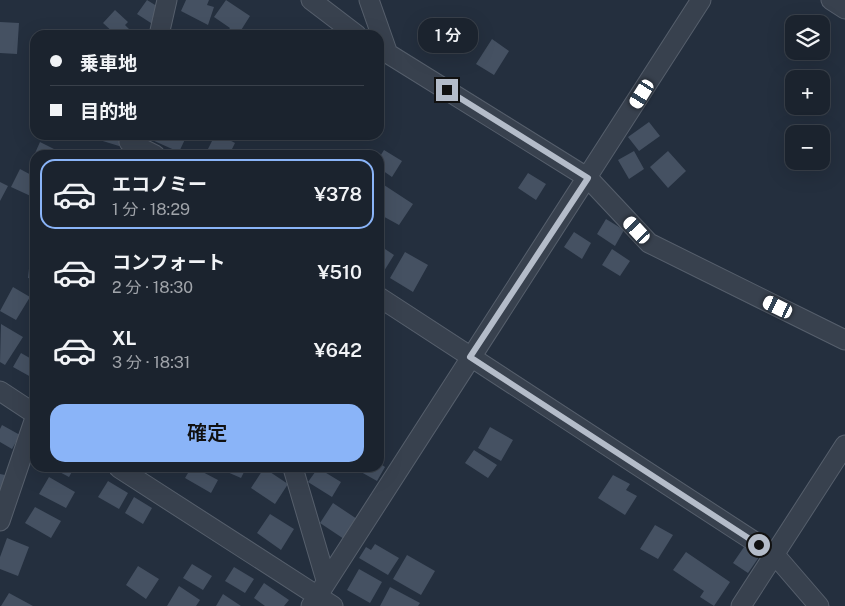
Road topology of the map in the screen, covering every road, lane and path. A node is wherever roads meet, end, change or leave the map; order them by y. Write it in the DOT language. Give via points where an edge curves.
graph roads {
  1 [pos="167,0"];
  2 [pos="311,0"];
  3 [pos="369,0"];
  4 [pos="701,0"];
  5 [pos="831,0"];
  6 [pos="845,9"];
  7 [pos="160,30"];
  8 [pos="350,30"];
  9 [pos="378,30"];
  10 [pos="384,51"];
  11 [pos="128,144"];
  12 [pos="143,150"];
  13 [pos="588,178"];
  14 [pos="384,300"];
  15 [pos="845,340"];
  16 [pos="470,357"];
  17 [pos="0,392"];
  18 [pos="30,411"];
  19 [pos="30,433"];
  20 [pos="845,445"];
  21 [pos="125,472"];
  22 [pos="294,472"];
  23 [pos="0,521"];
  24 [pos="775,555"];
  25 [pos="322,597"];
  26 [pos="741,606"];
  27 [pos="819,606"];
  1 -- 7 [label="street"];
  2 -- 8 [label="street"];
  3 -- 9 [label="street"];
  4 -- 13 [label="street"];
  5 -- 6 [label="street"];
  10 -- 13 [label="street"];
  11 -- 12 [label="street"];
  13 -- 15 [label="street" via="649,243"];
  13 -- 16 [label="street"];
  14 -- 16 [label="street"];
  16 -- 24 [label="street"];
  16 -- 25 [label="street"];
  17 -- 18 [label="street"];
  19 -- 23 [label="street"];
  20 -- 24 [label="street"];
  21 -- 25 [label="street"];
  22 -- 25 [label="street"];
  24 -- 26 [label="street"];
  24 -- 27 [label="street"];
}
